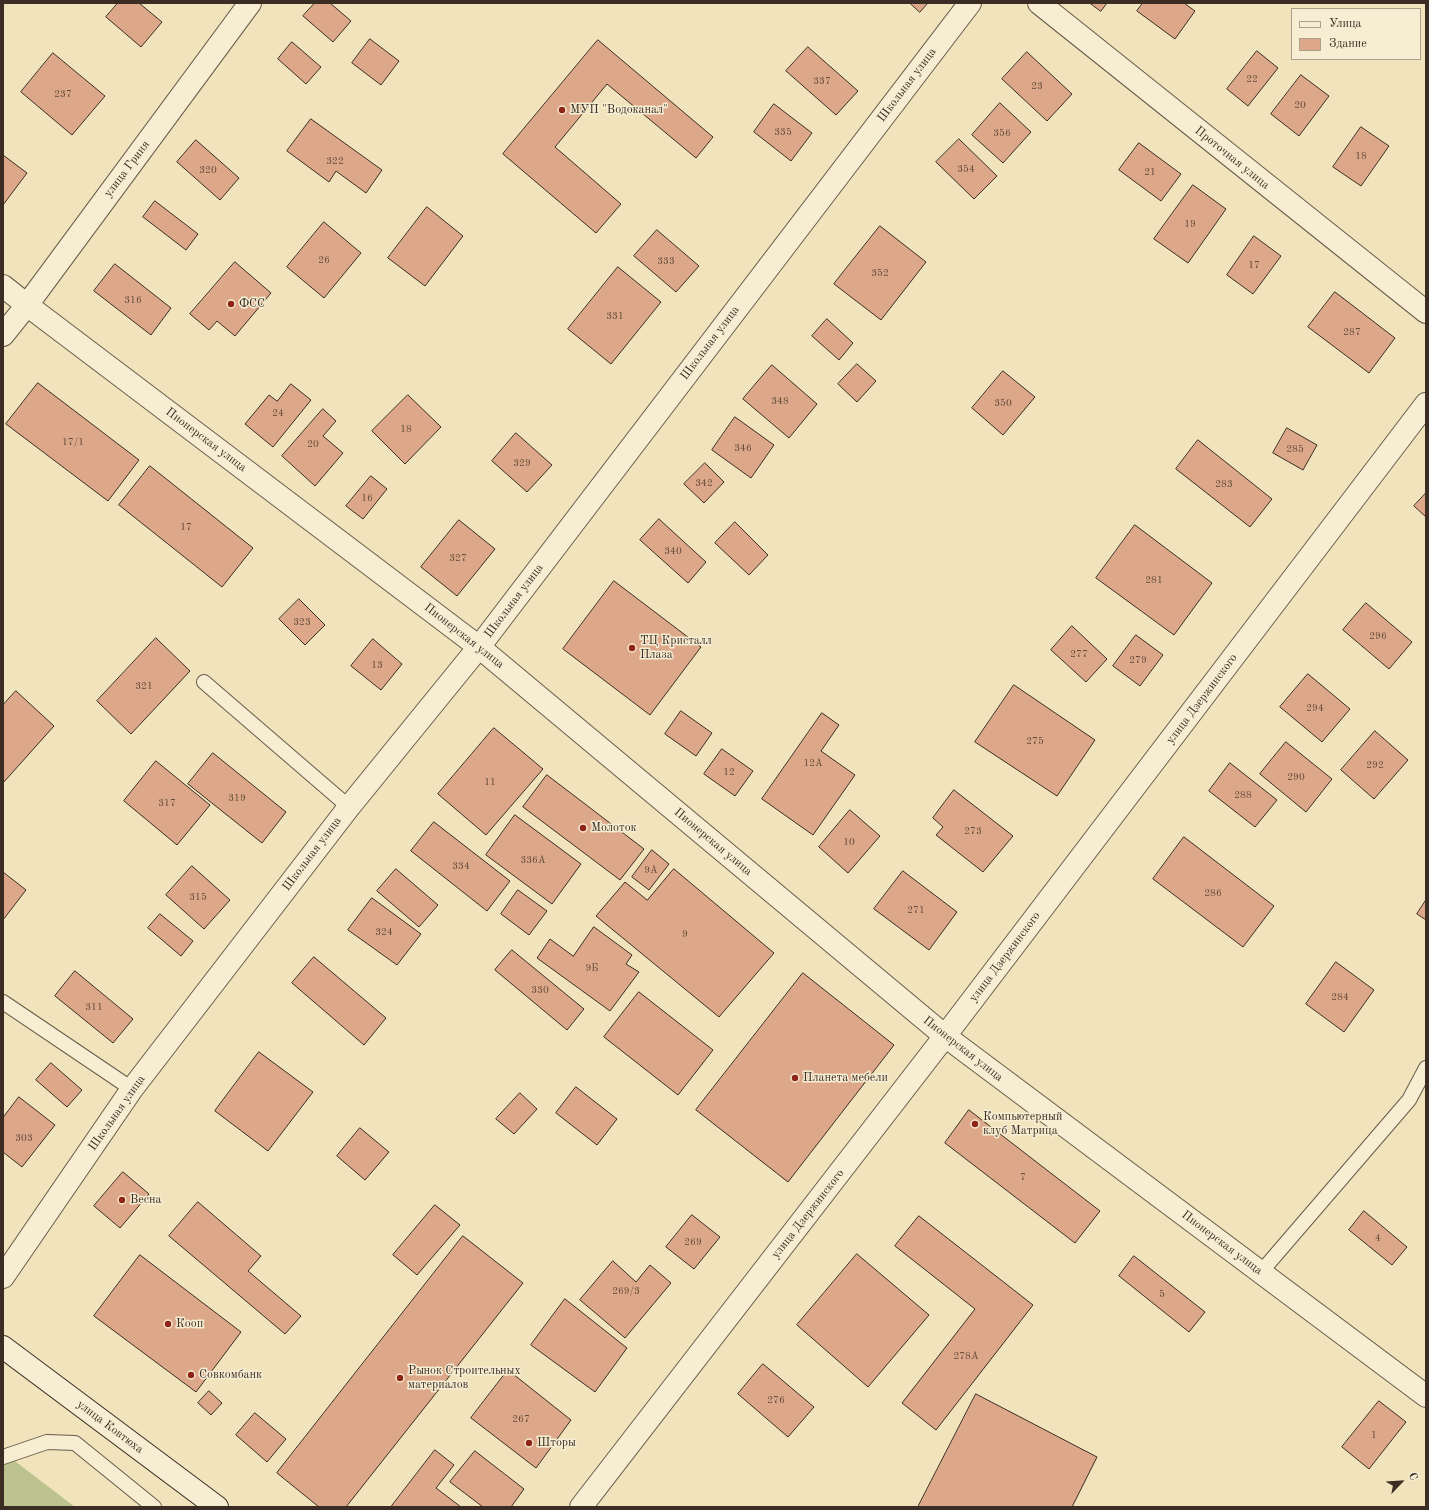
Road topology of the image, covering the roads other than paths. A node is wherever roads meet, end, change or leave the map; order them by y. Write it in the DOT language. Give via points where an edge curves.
graph roads {
  1 [pos="250,3"];
  2 [pos="970,3"];
  3 [pos="1039,3"];
  4 [pos="3,286"];
  5 [pos="27,305"];
  6 [pos="1426,312"];
  7 [pos="3,335"];
  8 [pos="1426,404"];
  9 [pos="479,647"];
  10 [pos="204,682"];
  11 [pos="349,807"];
  12 [pos="3,1002"];
  13 [pos="945,1036"];
  14 [pos="1426,1068"];
  15 [pos="132,1089"];
  16 [pos="1261,1272"];
  17 [pos="3,1277"];
  18 [pos="3,1347"];
  19 [pos="1426,1396"];
  20 [pos="3,1457"];
  21 [pos="154,1507"];
  22 [pos="217,1507"];
  23 [pos="581,1507"];
  1 -- 5 [label="street, улица Гриня"];
  2 -- 9 [label="street, Школьная улица"];
  3 -- 6 [label="street, Проточная улица"];
  4 -- 5 [label="street, Пионерская улица"];
  5 -- 7 [label="street, улица Гриня"];
  5 -- 9 [label="street, Пионерская улица"];
  8 -- 13 [label="street, улица Дзержинского"];
  9 -- 11 [label="street, Школьная улица"];
  9 -- 13 [label="street, Пионерская улица"];
  10 -- 11 [label="lane"];
  11 -- 15 [label="street, Школьная улица"];
  12 -- 15 [label="lane"];
  13 -- 16 [label="street, Пионерская улица"];
  13 -- 23 [label="street, улица Дзержинского"];
  14 -- 16 [label="lane" via="1409,1100"];
  15 -- 17 [label="street, Школьная улица"];
  16 -- 19 [label="street, Пионерская улица"];
  18 -- 22 [label="street, улица Ковтюха"];
  20 -- 21 [label="lane" via="47,1442 75,1443"];
}
